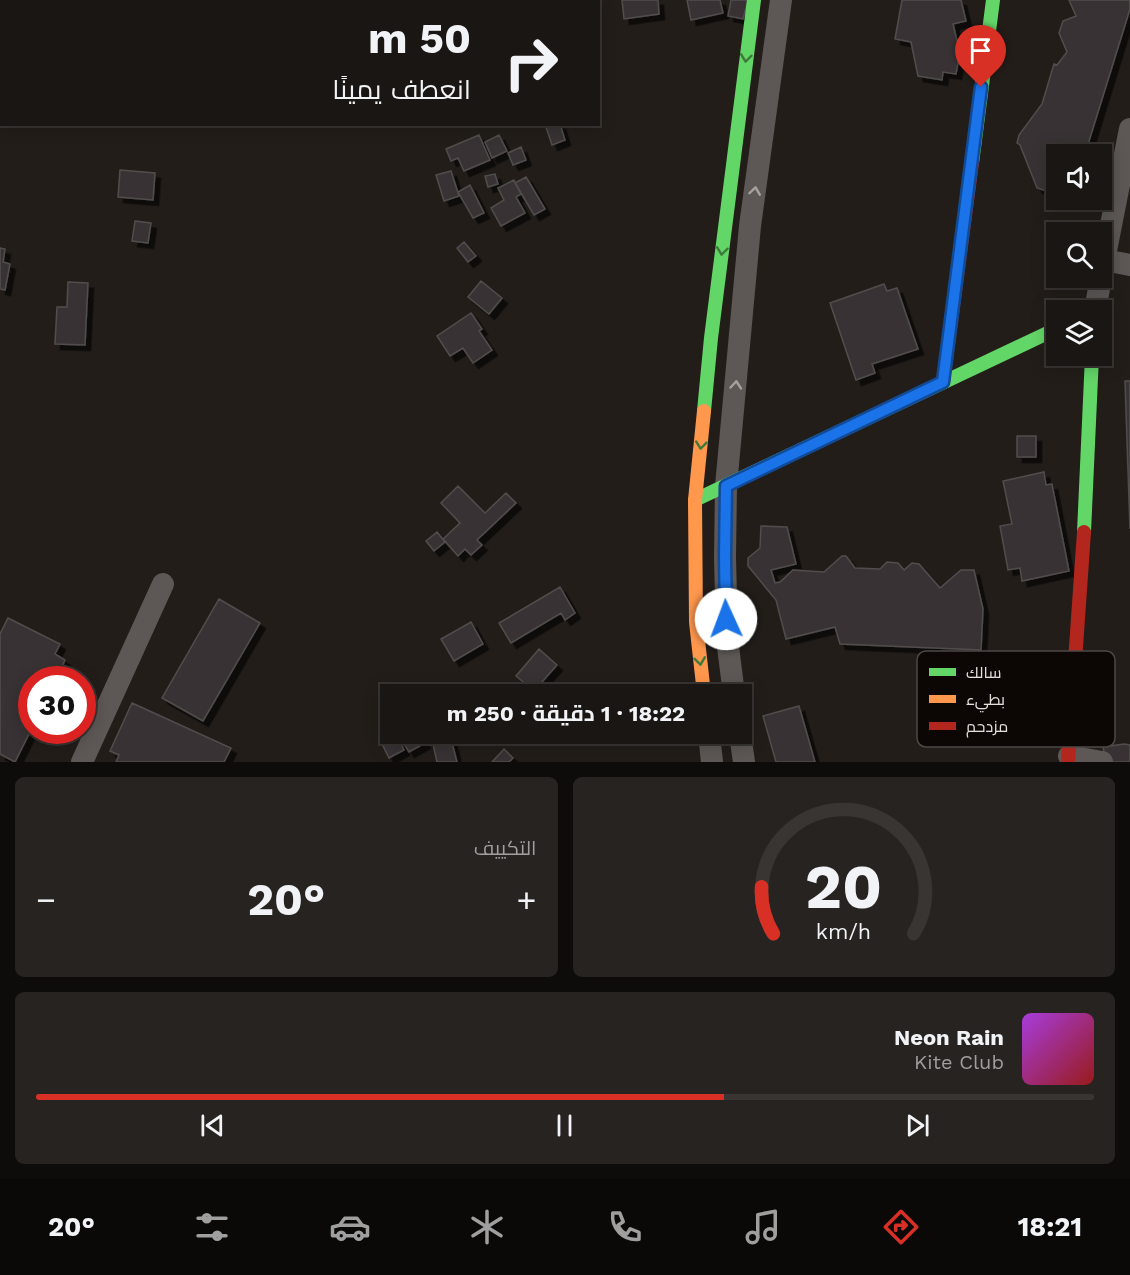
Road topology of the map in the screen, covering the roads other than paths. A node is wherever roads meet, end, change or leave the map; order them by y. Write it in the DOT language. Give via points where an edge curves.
graph roads {
  1 [pos="754,0"];
  2 [pos="781,0"];
  3 [pos="993,0"];
  4 [pos="1130,129"];
  5 [pos="1112,222"];
  6 [pos="1130,264"];
  7 [pos="1112,268"];
  8 [pos="1046,334"];
  9 [pos="1092,366"];
  10 [pos="943,382"];
  11 [pos="726,486"];
  12 [pos="695,500"];
  13 [pos="164,584"];
  14 [pos="1076,651"];
  15 [pos="703,684"];
  16 [pos="733,684"];
  17 [pos="710,744"];
  18 [pos="741,744"];
  19 [pos="1068,759"];
  20 [pos="82,762"];
  21 [pos="712,762"];
  22 [pos="744,762"];
  23 [pos="1102,762"];
  1 -- 12 [label="street, one-way" via="711,338"];
  11 -- 2 [label="street, one-way" via="750,226"];
  3 -- 10 [label="street"];
  4 -- 5 [label="street"];
  6 -- 7 [label="street"];
  8 -- 10 [label="street"];
  9 -- 14 [label="street"];
  10 -- 11 [label="street"];
  11 -- 12 [label="street"];
  11 -- 16 [label="street" via="727,639"];
  12 -- 15 [label="street, one-way" via="696,622"];
  13 -- 20 [label="street"];
  17 -- 21 [label="street"];
  18 -- 22 [label="street"];
  19 -- 23 [label="street"];
}
